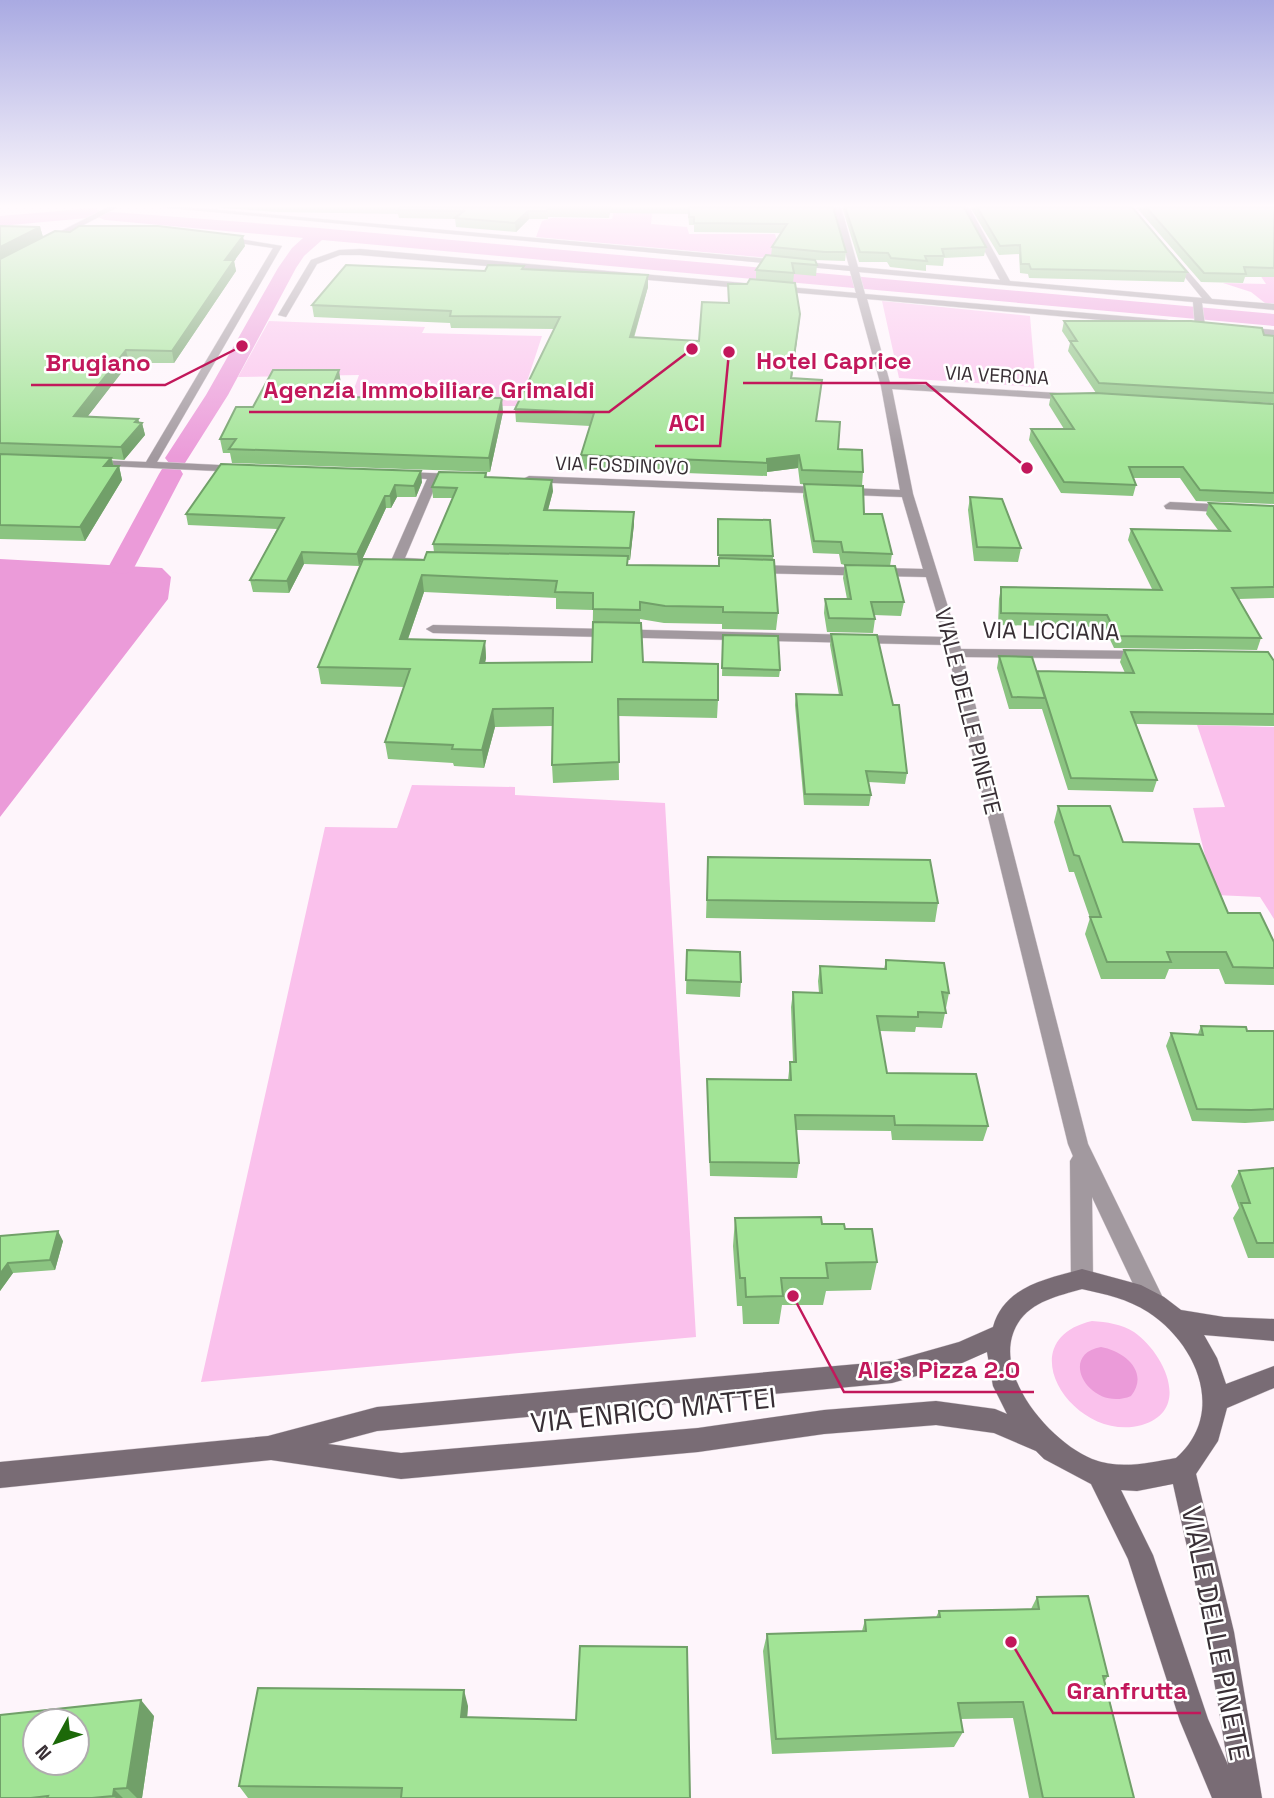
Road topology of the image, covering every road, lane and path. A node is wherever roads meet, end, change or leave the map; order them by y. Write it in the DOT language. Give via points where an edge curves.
graph roads {
  1 [pos="252,291"];
  2 [pos="297,291"];
  3 [pos="826,291"];
  4 [pos="862,291"];
  5 [pos="1096,291"];
  6 [pos="1201,291"];
  7 [pos="863,294"];
  8 [pos="1198,301"];
  9 [pos="1209,301"];
  10 [pos="1274,307"];
  11 [pos="283,315"];
  12 [pos="1173,324"];
  13 [pos="1200,324"];
  14 [pos="1186,325"];
  15 [pos="1212,327"];
  16 [pos="1225,328"];
  17 [pos="1274,333"];
  18 [pos="886,386"];
  19 [pos="1080,397"];
  20 [pos="82,463"];
  21 [pos="150,465"];
  22 [pos="258,469"];
  23 [pos="393,475"];
  24 [pos="433,476"];
  25 [pos="471,477"];
  26 [pos="509,479"];
  27 [pos="907,494"];
  28 [pos="1170,506"];
  29 [pos="1274,511"];
  30 [pos="438,562"];
  31 [pos="740,569"];
  32 [pos="933,573"];
  33 [pos="433,629"];
  34 [pos="953,647"];
  35 [pos="1163,655"];
  36 [pos="1081,1154"];
  37 [pos="1082,1279"];
  38 [pos="1153,1302"];
  39 [pos="1177,1320"];
  40 [pos="1274,1331"];
  41 [pos="1000,1335"];
  42 [pos="1274,1377"];
  43 [pos="1217,1401"];
  44 [pos="1041,1441"];
  45 [pos="268,1448"];
  46 [pos="1182,1469"];
  47 [pos="1099,1473"];
  48 [pos="0,1475"];
  49 [pos="1227,1798"];
  50 [pos="1247,1798"];
  1 -- 21 [label="street"];
  2 -- 11 [label="street"];
  3 -- 7 [label="street"];
  4 -- 7 [label="street, VIALE DELLE PINETE"];
  5 -- 8 [label="street"];
  6 -- 9 [label="street"];
  7 -- 12 [label="street"];
  7 -- 18 [label="street, VIALE DELLE PINETE"];
  8 -- 9 [label="street"];
  8 -- 13 [label="street"];
  9 -- 10 [label="street"];
  13 -- 14 [label="street"];
  13 -- 15 [label="street"];
  16 -- 17 [label="street"];
  18 -- 19 [label="street, VIA VERONA"];
  18 -- 27 [label="street, VIALE DELLE PINETE"];
  20 -- 21 [label="street"];
  21 -- 22 [label="street"];
  23 -- 24 [label="street"];
  24 -- 25 [label="street"];
  24 -- 30 [label="street" via="397,561"];
  26 -- 27 [label="street, VIA FOSDINOVO"];
  27 -- 32 [label="street, VIALE DELLE PINETE"];
  28 -- 29 [label="street"];
  31 -- 32 [label="street"];
  32 -- 34 [label="street, VIALE DELLE PINETE"];
  33 -- 34 [label="street, VIA LICCIANA"];
  34 -- 35 [label="street, VIA LICCIANA"];
  34 -- 36 [label="street, VIALE DELLE PINETE"];
  36 -- 37 [label="street, VIALE DELLE PINETE"];
  36 -- 38 [label="street, VIALE DELLE PINETE"];
  37 -- 38 [label="main road, VIALE DELLE PINETE" via="1118,1285"];
  37 -- 41 [label="main road, VIALE DELLE PINETE" via="1054,1283 1029,1294 1011,1311"];
  38 -- 39 [label="main road, VIALE DELLE PINETE"];
  39 -- 40 [label="main road"];
  39 -- 43 [label="main road, VIALE DELLE PINETE" via="1210,1368"];
  41 -- 44 [label="main road, VIALE DELLE PINETE" via="998,1361 1004,1389"];
  41 -- 45 [label="main road, VIA ENRICO MATTEI" via="962,1352 892,1372 377,1419"];
  42 -- 43 [label="main road"];
  43 -- 46 [label="main road, VIALE DELLE PINETE" via="1212,1433"];
  44 -- 45 [label="main road, VIA ENRICO MATTEI" via="995,1421 936,1413 401,1466"];
  44 -- 47 [label="main road, VIALE DELLE PINETE" via="1069,1461"];
  45 -- 48 [label="main road, VIA ENRICO MATTEI"];
  46 -- 47 [label="main road, VIALE DELLE PINETE" via="1130,1479"];
  46 -- 50 [label="main road, VIALE DELLE PINETE" via="1205,1555 1238,1723"];
  47 -- 49 [label="main road, VIALE DELLE PINETE" via="1139,1555 1194,1721"];
}
